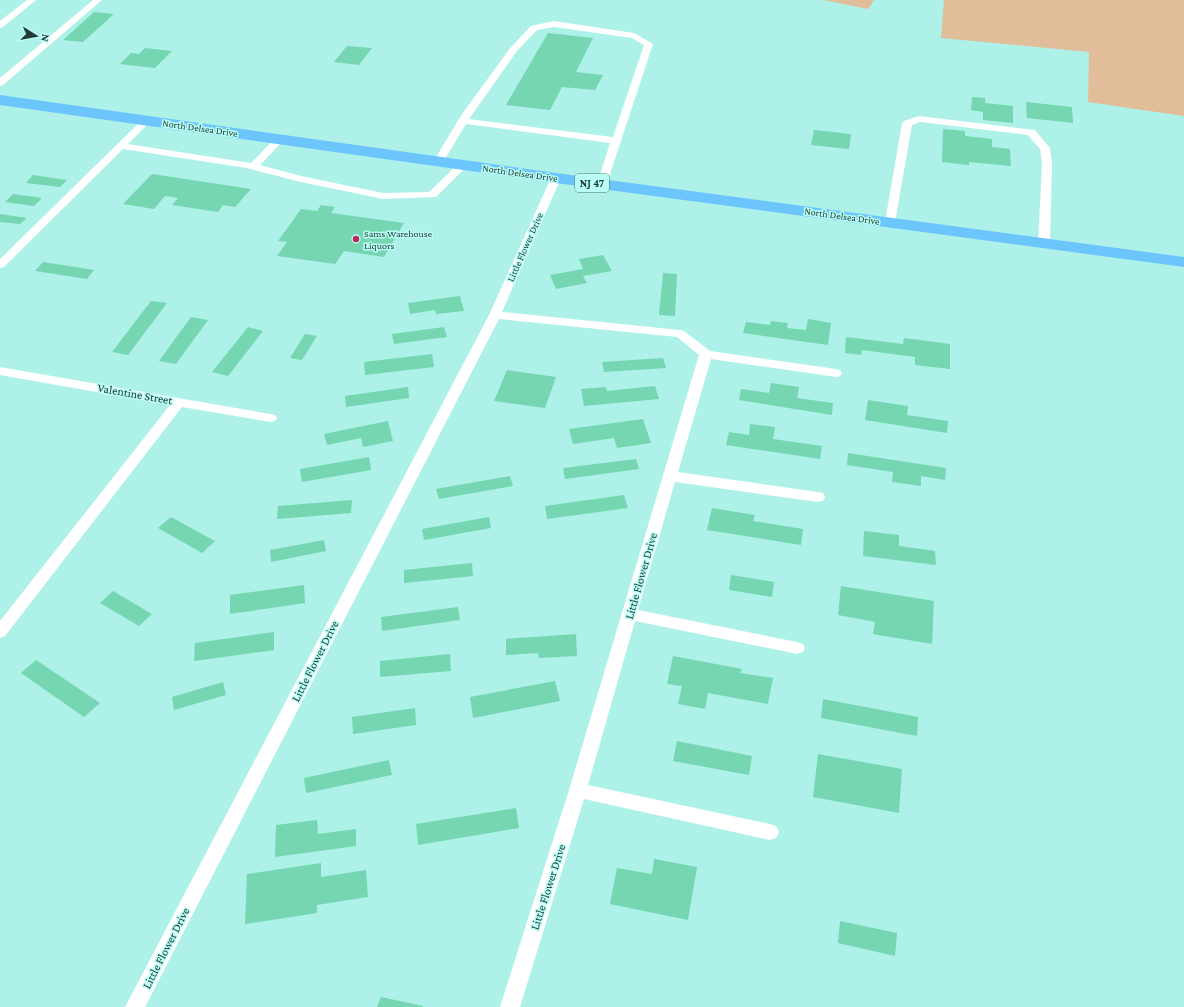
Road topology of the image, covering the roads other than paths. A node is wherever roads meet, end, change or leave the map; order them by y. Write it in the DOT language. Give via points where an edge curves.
graph roads {
  1 [pos="32,0"];
  2 [pos="98,0"];
  3 [pos="0,25"];
  4 [pos="0,83"];
  5 [pos="0,100"];
  6 [pos="147,120"];
  7 [pos="463,120"];
  8 [pos="280,139"];
  9 [pos="617,141"];
  10 [pos="121,146"];
  11 [pos="438,162"];
  12 [pos="463,165"];
  13 [pos="253,167"];
  14 [pos="556,178"];
  15 [pos="602,184"];
  16 [pos="890,222"];
  17 [pos="1044,243"];
  18 [pos="1184,262"];
  19 [pos="0,265"];
  20 [pos="495,315"];
  21 [pos="706,354"];
  22 [pos="0,371"];
  23 [pos="836,373"];
  24 [pos="179,402"];
  25 [pos="270,418"];
  26 [pos="670,476"];
  27 [pos="818,497"];
  28 [pos="630,614"];
  29 [pos="0,632"];
  30 [pos="796,648"];
  31 [pos="578,790"];
  32 [pos="770,832"];
  33 [pos="135,1007"];
  34 [pos="510,1007"];
  1 -- 3 [label="lane"];
  2 -- 4 [label="lane"];
  5 -- 6 [label="main road, North Delsea Drive / NJ 47"];
  6 -- 8 [label="main road, North Delsea Drive / NJ 47"];
  6 -- 10 [label="lane"];
  7 -- 9 [label="lane"];
  7 -- 9 [label="lane" via="510,55 534,28 554,24 634,36 649,44"];
  7 -- 11 [label="lane"];
  8 -- 11 [label="main road, North Delsea Drive / NJ 47"];
  8 -- 13 [label="lane"];
  9 -- 15 [label="lane"];
  10 -- 13 [label="lane"];
  10 -- 19 [label="lane"];
  11 -- 12 [label="main road, North Delsea Drive / NJ 47"];
  12 -- 13 [label="lane" via="432,195 383,196"];
  12 -- 14 [label="main road, North Delsea Drive / NJ 47"];
  14 -- 15 [label="main road, North Delsea Drive / NJ 47"];
  14 -- 20 [label="lane, Little Flower Drive"];
  15 -- 16 [label="main road, North Delsea Drive / NJ 47"];
  16 -- 17 [label="main road, North Delsea Drive / NJ 47"];
  16 -- 17 [label="lane" via="907,123 919,119 1032,132 1045,148 1047,164"];
  17 -- 18 [label="main road, North Delsea Drive / NJ 47"];
  20 -- 21 [label="lane" via="680,334"];
  20 -- 33 [label="lane, Little Flower Drive"];
  21 -- 23 [label="lane"];
  21 -- 26 [label="lane, Little Flower Drive"];
  22 -- 24 [label="lane, Valentine Street"];
  24 -- 25 [label="lane, Valentine Street"];
  24 -- 29 [label="lane"];
  26 -- 27 [label="lane"];
  26 -- 28 [label="lane, Little Flower Drive"];
  28 -- 30 [label="lane"];
  28 -- 31 [label="lane, Little Flower Drive"];
  31 -- 32 [label="lane"];
  31 -- 34 [label="lane, Little Flower Drive"];
}
